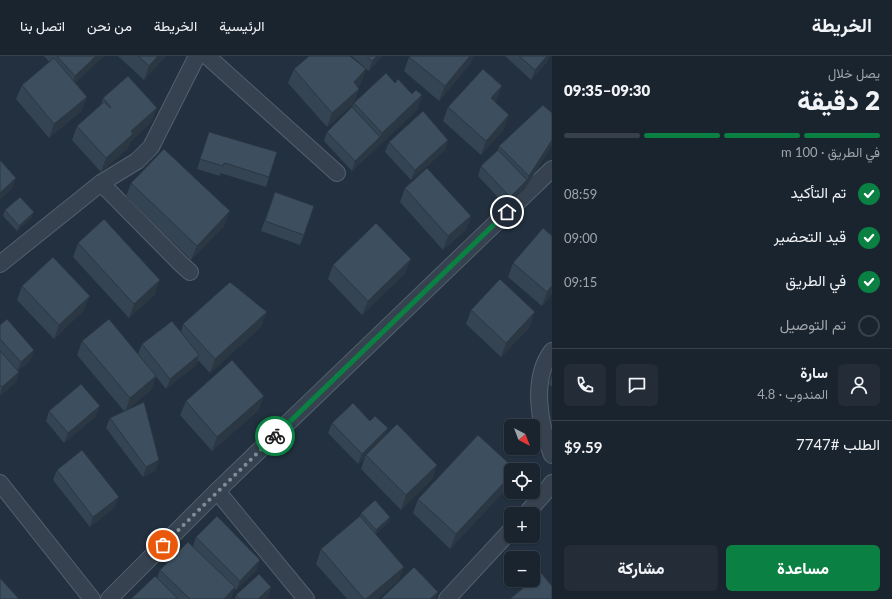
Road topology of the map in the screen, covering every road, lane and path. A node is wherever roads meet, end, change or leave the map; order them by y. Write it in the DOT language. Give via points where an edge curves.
graph roads {
  1 [pos="197,56"];
  2 [pos="207,56"];
  3 [pos="552,169"];
  4 [pos="337,173"];
  5 [pos="101,183"];
  6 [pos="0,264"];
  7 [pos="190,272"];
  8 [pos="552,351"];
  9 [pos="552,455"];
  10 [pos="0,483"];
  11 [pos="552,483"];
  12 [pos="217,491"];
  13 [pos="532,507"];
  14 [pos="504,538"];
  15 [pos="92,599"];
  16 [pos="109,599"];
  17 [pos="306,599"];
  18 [pos="447,599"];
  1 -- 5 [label="street" via="151,147 137,161"];
  2 -- 4 [label="street"];
  3 -- 12 [label="street"];
  5 -- 6 [label="street"];
  5 -- 7 [label="street"];
  8 -- 9 [label="street" via="546,360 540,381 543,430"];
  10 -- 15 [label="street"];
  11 -- 13 [label="street"];
  12 -- 16 [label="street"];
  12 -- 17 [label="street"];
  14 -- 18 [label="street"];
}
